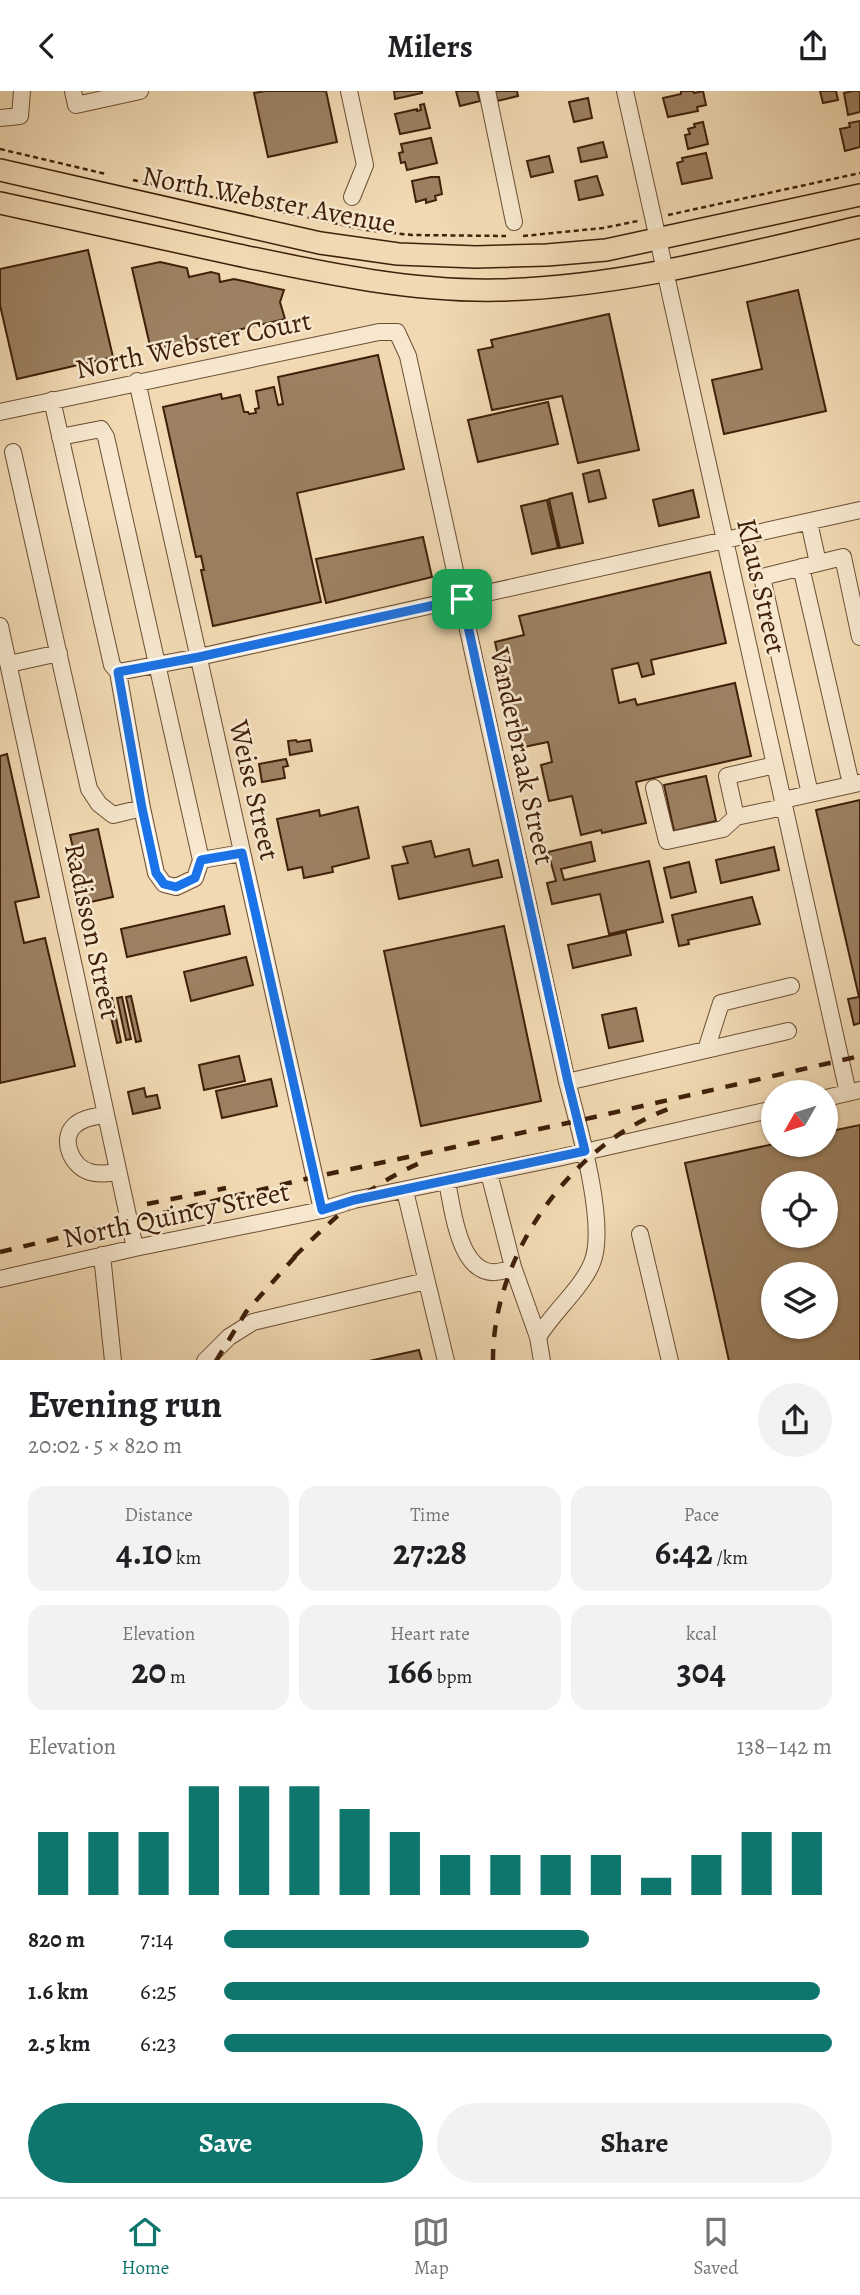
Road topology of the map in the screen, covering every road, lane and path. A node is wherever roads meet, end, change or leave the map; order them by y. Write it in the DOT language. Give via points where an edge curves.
graph roads {
  1 [pos="22,91"];
  2 [pos="140,91"];
  3 [pos="349,91"];
  4 [pos="486,91"];
  5 [pos="625,91"];
  6 [pos="75,98"];
  7 [pos="0,118"];
  8 [pos="0,149"];
  9 [pos="0,170"];
  10 [pos="860,173"];
  11 [pos="112,176"];
  12 [pos="125,179"];
  13 [pos="860,195"];
  14 [pos="352,197"];
  15 [pos="0,203"];
  16 [pos="654,218"];
  17 [pos="860,227"];
  18 [pos="517,229"];
  19 [pos="505,236"];
  20 [pos="659,239"];
  21 [pos="666,270"];
  22 [pos="397,332"];
  23 [pos="138,381"];
  24 [pos="52,400"];
  25 [pos="0,412"];
  26 [pos="60,437"];
  27 [pos="13,452"];
  28 [pos="860,510"];
  29 [pos="809,521"];
  30 [pos="725,540"];
  31 [pos="818,563"];
  32 [pos="801,567"];
  33 [pos="855,594"];
  34 [pos="462,599"];
  35 [pos="0,626"];
  36 [pos="860,637"];
  37 [pos="59,653"];
  38 [pos="199,657"];
  39 [pos="9,664"];
  40 [pos="157,665"];
  41 [pos="118,672"];
  42 [pos="17,710"];
  43 [pos="0,714"];
  44 [pos="775,765"];
  45 [pos="856,784"];
  46 [pos="654,788"];
  47 [pos="810,794"];
  48 [pos="784,804"];
  49 [pos="142,808"];
  50 [pos="736,817"];
  51 [pos="242,853"];
  52 [pos="201,860"];
  53 [pos="791,986"];
  54 [pos="788,1031"];
  55 [pos="706,1050"];
  56 [pos="568,1082"];
  57 [pos="854,1092"];
  58 [pos="761,1112"];
  59 [pos="106,1115"];
  60 [pos="585,1151"];
  61 [pos="118,1172"];
  62 [pos="489,1173"];
  63 [pos="447,1182"];
  64 [pos="405,1191"];
  65 [pos="322,1210"];
  66 [pos="640,1234"];
  67 [pos="135,1248"];
  68 [pos="102,1255"];
  69 [pos="513,1267"];
  70 [pos="0,1279"];
  71 [pos="426,1281"];
  72 [pos="538,1338"];
  73 [pos="113,1360"];
  74 [pos="205,1360"];
  75 [pos="446,1360"];
  76 [pos="542,1360"];
  77 [pos="670,1360"];
  1 -- 7 [label="street" via="20,116"];
  2 -- 6 [label="street"];
  3 -- 14 [label="street" via="365,165"];
  4 -- 18 [label="street"];
  5 -- 16 [label="street, Klaus Street"];
  8 -- 11 [label="path"];
  9 -- 20 [label="main road, North Webster Avenue" via="285,236 384,252 522,256 592,251"];
  10 -- 16 [label="path"];
  12 -- 19 [label="path" via="366,230"];
  13 -- 20 [label="main road, North Webster Avenue"];
  15 -- 21 [label="main road, North Webster Avenue" via="400,285 522,289"];
  16 -- 18 [label="path" via="603,228"];
  16 -- 20 [label="street, Klaus Street"];
  17 -- 21 [label="main road, North Webster Avenue"];
  20 -- 21 [label="street, Klaus Street"];
  21 -- 30 [label="street, Klaus Street"];
  22 -- 23 [label="street, North Webster Court"];
  22 -- 34 [label="street, Vanderbraak Street" via="408,356"];
  23 -- 24 [label="street, North Webster Court"];
  23 -- 38 [label="street, Weise Street"];
  24 -- 25 [label="street, North Webster Court"];
  24 -- 26 [label="street"];
  26 -- 40 [label="street" via="101,429 106,437"];
  26 -- 41 [label="street" via="112,664"];
  27 -- 37 [label="street"];
  28 -- 29 [label="street"];
  29 -- 30 [label="street"];
  29 -- 31 [label="street"];
  30 -- 34 [label="street"];
  30 -- 44 [label="street, Klaus Street"];
  31 -- 32 [label="street"];
  31 -- 33 [label="street" via="843,557"];
  32 -- 45 [label="street"];
  32 -- 47 [label="street" via="762,577"];
  33 -- 36 [label="street"];
  34 -- 38 [label="street"];
  34 -- 56 [label="street, Vanderbraak Street"];
  35 -- 39 [label="street, Radisson Street"];
  37 -- 39 [label="street"];
  37 -- 49 [label="street" via="89,789 113,815"];
  38 -- 40 [label="street"];
  38 -- 51 [label="street, Weise Street"];
  39 -- 42 [label="street, Radisson Street"];
  40 -- 41 [label="street"];
  40 -- 52 [label="street"];
  41 -- 49 [label="street"];
  42 -- 43 [label="street"];
  42 -- 59 [label="street, Radisson Street"];
  44 -- 48 [label="street, Klaus Street"];
  44 -- 50 [label="street" via="727,776"];
  45 -- 47 [label="street"];
  46 -- 50 [label="street" via="667,841 723,829"];
  47 -- 48 [label="street"];
  48 -- 50 [label="street"];
  48 -- 57 [label="street, Klaus Street"];
  49 -- 52 [label="street" via="156,873 164,884 176,887 195,878"];
  51 -- 52 [label="street"];
  51 -- 65 [label="street, Weise Street"];
  53 -- 55 [label="street" via="722,1003"];
  54 -- 55 [label="street"];
  55 -- 56 [label="street"];
  56 -- 60 [label="street, Vanderbraak Street"];
  58 -- 60 [label="street, North Quincy Street"];
  59 -- 61 [label="street, Radisson Street"];
  59 -- 61 [label="street" via="81,1121 72,1128 68,1142 72,1157 86,1172"];
  60 -- 62 [label="street, North Quincy Street"];
  60 -- 72 [label="street, Vanderbraak Street" via="598,1230 596,1249 583,1280"];
  61 -- 67 [label="street, Radisson Street"];
  62 -- 63 [label="street, North Quincy Street"];
  62 -- 69 [label="street"];
  63 -- 64 [label="street, North Quincy Street"];
  63 -- 69 [label="street" via="460,1245 470,1259 486,1271 500,1274"];
  64 -- 65 [label="street, North Quincy Street"];
  64 -- 71 [label="street"];
  65 -- 67 [label="street, North Quincy Street"];
  66 -- 77 [label="street"];
  67 -- 68 [label="street, North Quincy Street"];
  68 -- 70 [label="street, North Quincy Street"];
  68 -- 73 [label="street"];
  69 -- 72 [label="street"];
  71 -- 74 [label="street" via="253,1322"];
  71 -- 75 [label="street"];
  72 -- 76 [label="street"];
}
